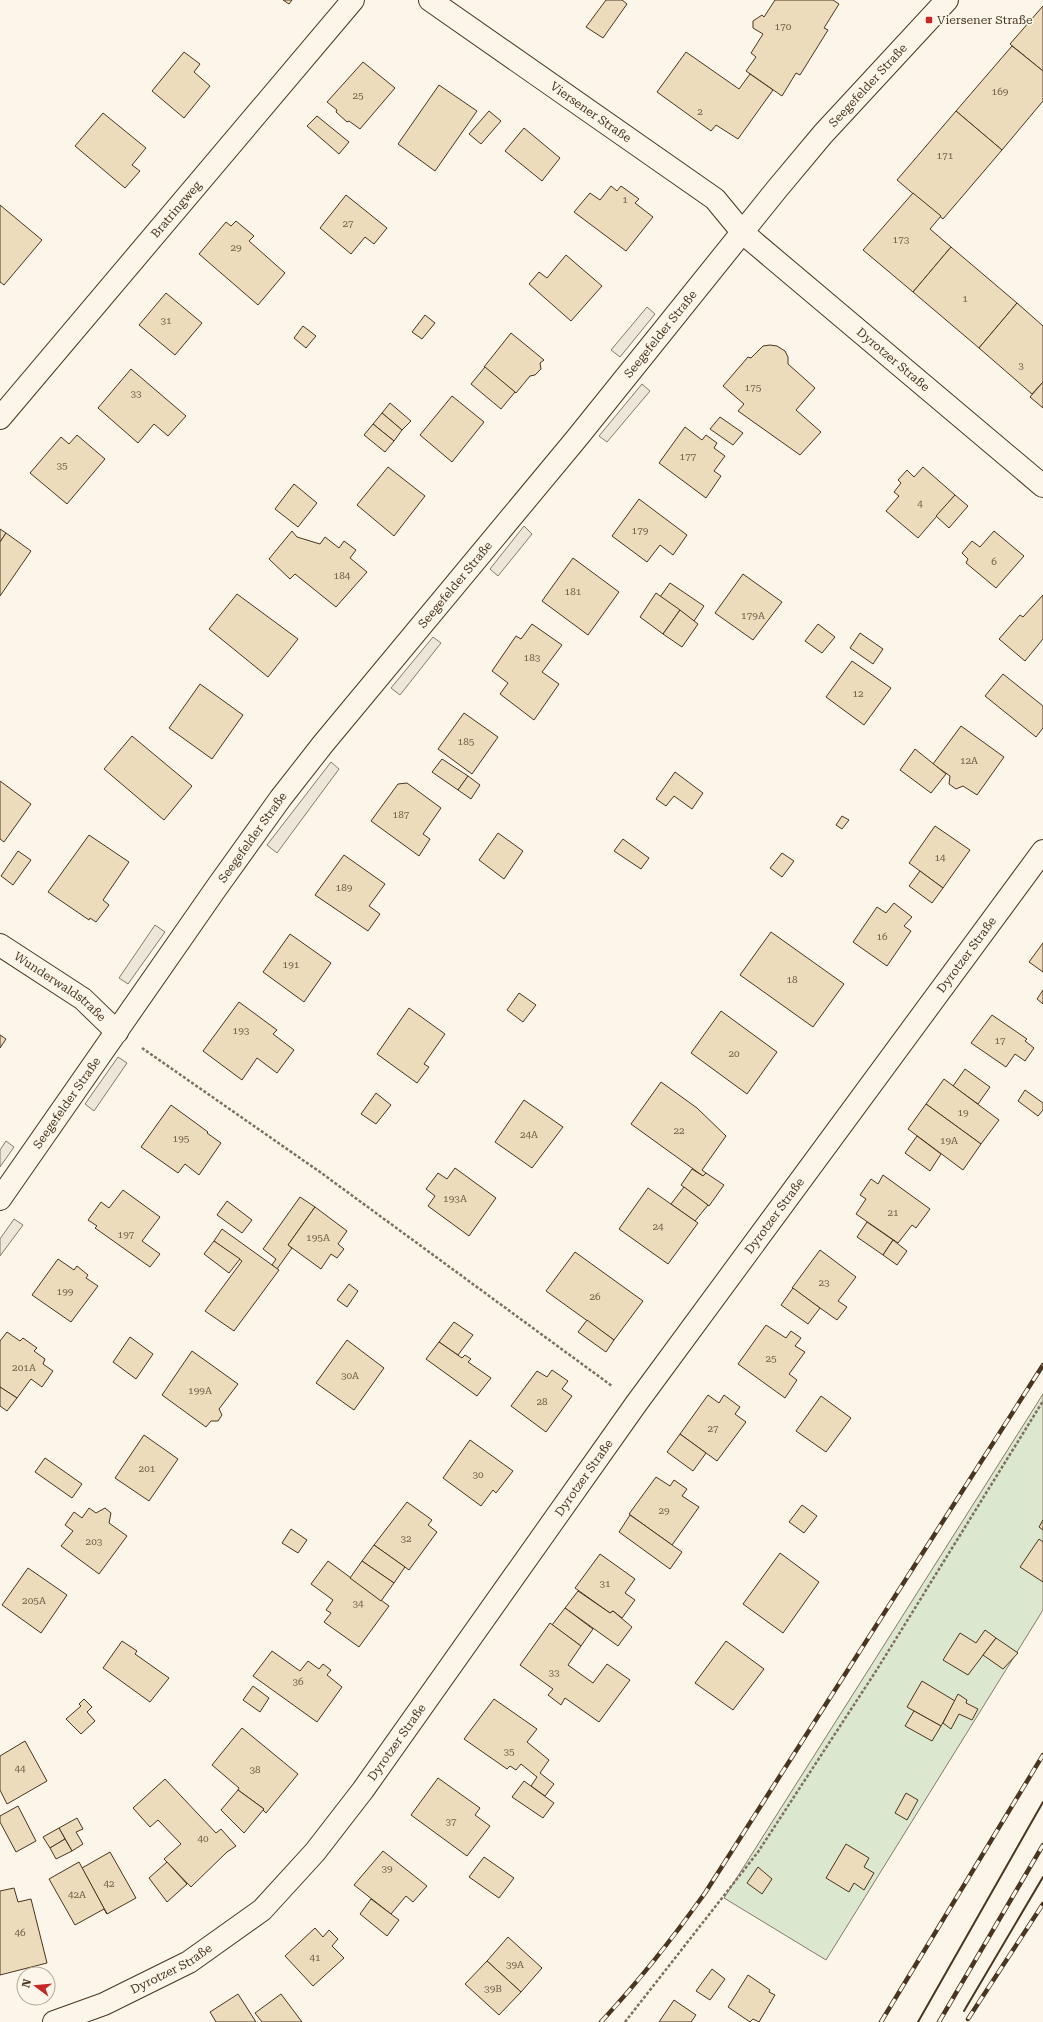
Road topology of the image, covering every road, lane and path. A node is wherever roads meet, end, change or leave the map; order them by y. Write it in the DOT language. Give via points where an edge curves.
graph roads {
  1 [pos="353,0"];
  2 [pos="430,0"];
  3 [pos="947,0"];
  4 [pos="743,233"];
  5 [pos="0,418"];
  6 [pos="1043,486"];
  7 [pos="1043,851"];
  8 [pos="0,945"];
  9 [pos="118,1032"];
  10 [pos="0,1199"];
  11 [pos="1043,1401"];
  12 [pos="636,1404"];
  13 [pos="54,2022"];
  14 [pos="624,2022"];
  1 -- 5 [label="street, Bratringweg"];
  2 -- 4 [label="street, Viersener Straße" via="715,199"];
  3 -- 4 [label="street, Seegefelder Straße" via="823,134"];
  4 -- 6 [label="street, Dyrotzer Straße"];
  4 -- 9 [label="street, Seegefelder Straße" via="290,787 217,887"];
  7 -- 12 [label="street, Dyrotzer Straße"];
  8 -- 9 [label="street, Wunderwaldstraße" via="83,999"];
  9 -- 10 [label="street, Seegefelder Straße"];
  9 -- 12 [label="path" via="320,1172"];
  11 -- 14 [label="path" via="876,1671 758,1852"];
  12 -- 13 [label="street, Dyrotzer Straße" via="362,1790 315,1852 262,1910 189,1962 104,2004"];
}
